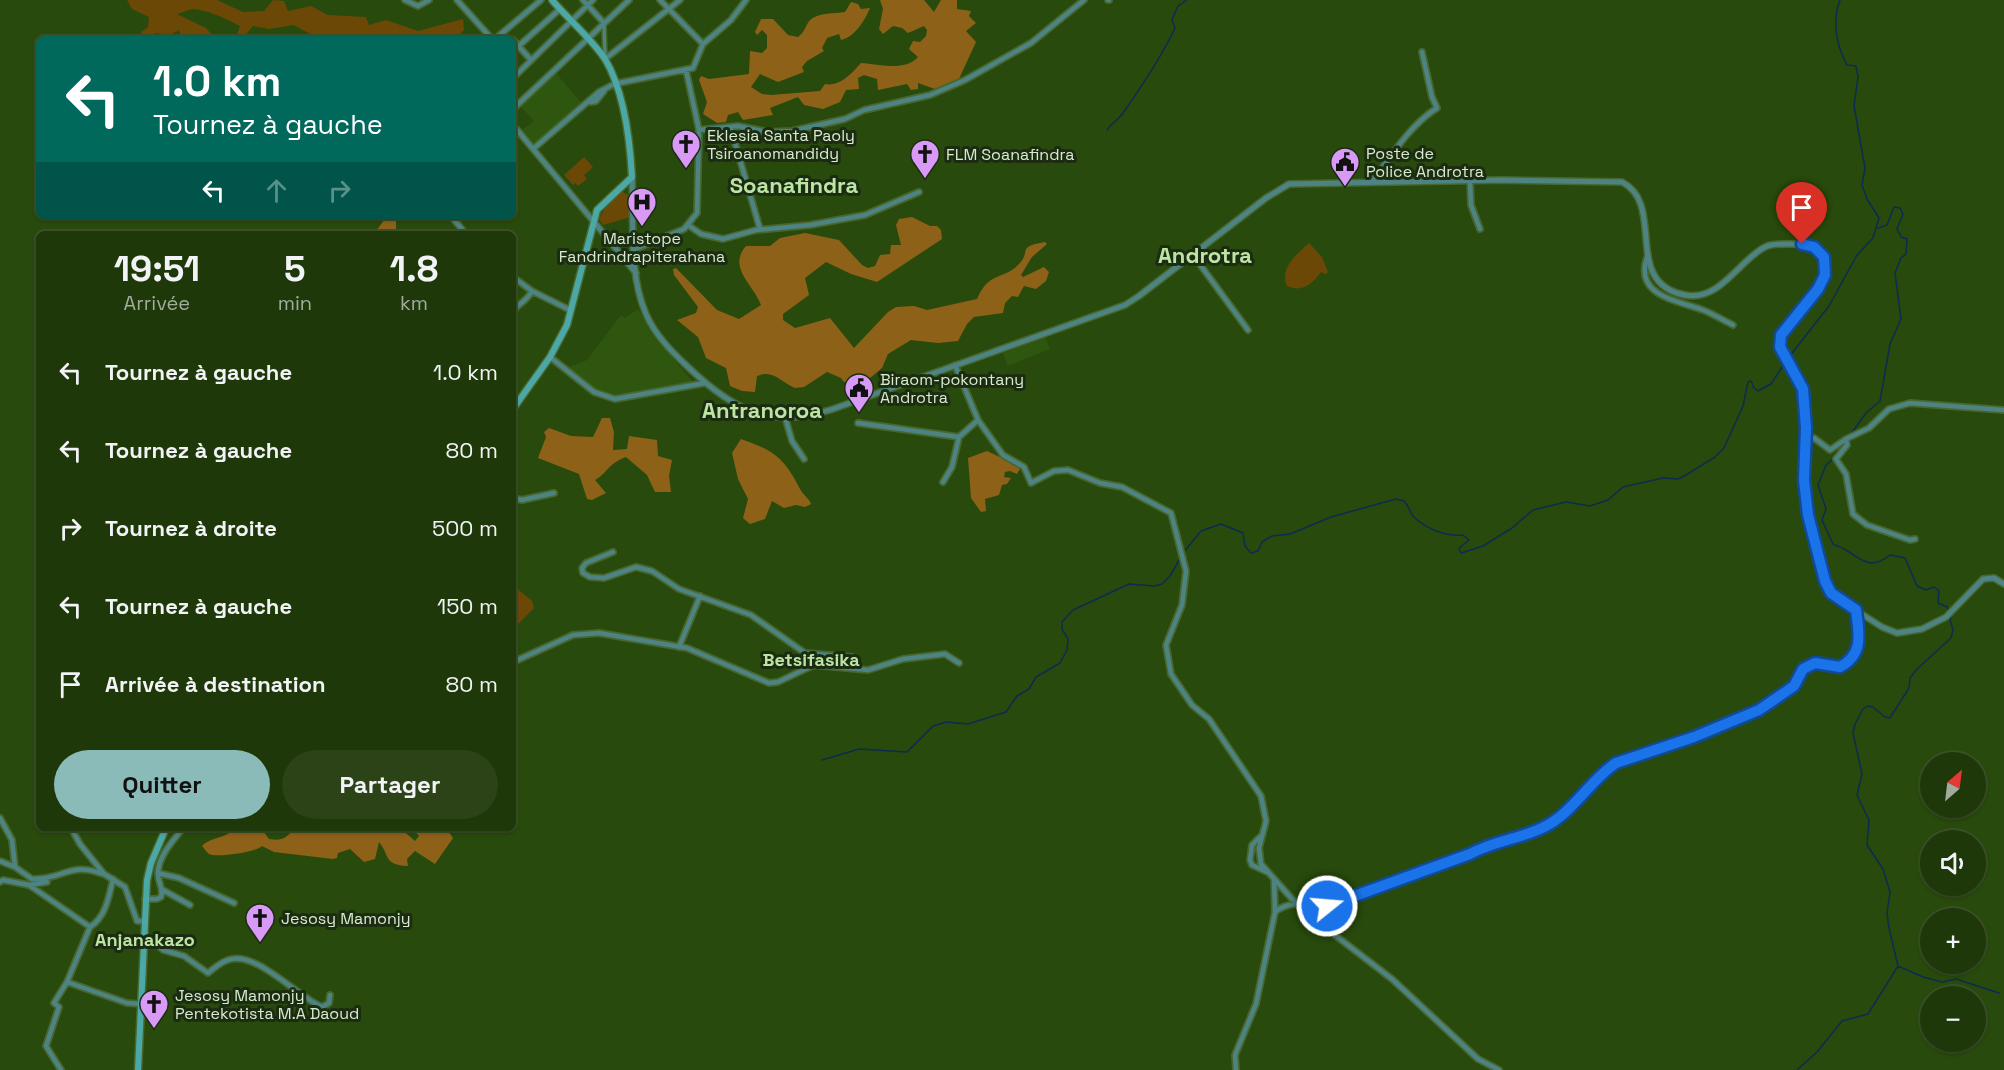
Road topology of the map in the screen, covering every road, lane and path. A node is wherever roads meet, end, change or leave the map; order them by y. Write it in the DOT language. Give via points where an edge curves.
graph roads {
  1 [pos="405,0"];
  2 [pos="429,0"];
  3 [pos="457,0"];
  4 [pos="540,0"];
  5 [pos="552,0"];
  6 [pos="583,0"];
  7 [pos="592,0"];
  8 [pos="629,0"];
  9 [pos="660,0"];
  10 [pos="680,0"];
  11 [pos="746,0"];
  12 [pos="1084,0"];
  13 [pos="587,5"];
  14 [pos="560,9"];
  15 [pos="669,9"];
  16 [pos="571,21"];
  17 [pos="604,23"];
  18 [pos="505,31"];
  19 [pos="490,36"];
  20 [pos="498,36"];
  21 [pos="509,36"];
  22 [pos="587,39"];
  23 [pos="516,44"];
  24 [pos="702,44"];
  25 [pos="518,46"];
  26 [pos="1422,52"];
  27 [pos="605,59"];
  28 [pos="531,60"];
  29 [pos="686,70"];
  30 [pos="516,75"];
  31 [pos="614,84"];
  32 [pos="516,106"];
  33 [pos="516,129"];
  34 [pos="731,129"];
  35 [pos="699,130"];
  36 [pos="533,149"];
  37 [pos="632,177"];
  38 [pos="1470,181"];
  39 [pos="1372,182"];
  40 [pos="621,188"];
  41 [pos="919,192"];
  42 [pos="633,194"];
  43 [pos="454,219"];
  44 [pos="594,222"];
  45 [pos="688,225"];
  46 [pos="760,229"];
  47 [pos="1480,229"];
  48 [pos="464,231"];
  49 [pos="635,246"];
  50 [pos="1193,255"];
  51 [pos="1647,255"];
  52 [pos="636,273"];
  53 [pos="516,279"];
  54 [pos="532,291"];
  55 [pos="516,308"];
  56 [pos="570,310"];
  57 [pos="1733,325"];
  58 [pos="1248,330"];
  59 [pos="550,357"];
  60 [pos="955,365"];
  61 [pos="705,384"];
  62 [pos="516,405"];
  63 [pos="2004,410"];
  64 [pos="785,417"];
  65 [pos="978,420"];
  66 [pos="858,423"];
  67 [pos="959,437"];
  68 [pos="1846,439"];
  69 [pos="1805,440"];
  70 [pos="804,459"];
  71 [pos="943,482"];
  72 [pos="554,493"];
  73 [pos="516,499"];
  74 [pos="1915,539"];
  75 [pos="613,552"];
  76 [pos="2004,584"];
  77 [pos="700,596"];
  78 [pos="1856,610"];
  79 [pos="680,647"];
  80 [pos="516,661"];
  81 [pos="958,663"];
  82 [pos="853,668"];
  83 [pos="0,818"];
  84 [pos="73,831"];
  85 [pos="165,831"];
  86 [pos="181,831"];
  87 [pos="1262,835"];
  88 [pos="0,861"];
  89 [pos="15,867"];
  90 [pos="1268,872"];
  91 [pos="158,873"];
  92 [pos="104,874"];
  93 [pos="55,876"];
  94 [pos="113,879"];
  95 [pos="1274,879"];
  96 [pos="0,882"];
  97 [pos="29,885"];
  98 [pos="163,890"];
  99 [pos="145,898"];
  100 [pos="234,903"];
  101 [pos="1298,904"];
  102 [pos="190,905"];
  103 [pos="1275,912"];
  104 [pos="144,921"];
  105 [pos="90,927"];
  106 [pos="143,937"];
  107 [pos="67,982"];
  108 [pos="330,995"];
  109 [pos="141,1004"];
  110 [pos="61,1070"];
  111 [pos="138,1070"];
  112 [pos="1236,1070"];
  113 [pos="1499,1070"];
  1 -- 2 [label="street" via="418,6"];
  3 -- 19 [label="street"];
  4 -- 18 [label="street"];
  5 -- 14 [label="main road"];
  6 -- 13 [label="street"];
  7 -- 13 [label="street"];
  8 -- 17 [label="street"];
  9 -- 15 [label="street"];
  10 -- 15 [label="street"];
  11 -- 24 [label="street" via="731,20"];
  12 -- 35 [label="street" via="1031,43 930,95 792,131 768,132 738,126"];
  13 -- 16 [label="street"];
  13 -- 17 [label="street"];
  14 -- 16 [label="main road"];
  14 -- 25 [label="street"];
  15 -- 24 [label="street"];
  15 -- 27 [label="street"];
  16 -- 22 [label="main road"];
  16 -- 28 [label="street"];
  17 -- 22 [label="street"];
  17 -- 27 [label="street"];
  18 -- 20 [label="street"];
  18 -- 21 [label="street"];
  22 -- 27 [label="main road"];
  22 -- 32 [label="street"];
  23 -- 25 [label="street"];
  24 -- 29 [label="street" via="697,62"];
  25 -- 28 [label="street"];
  26 -- 39 [label="street" via="1437,108 1396,148"];
  27 -- 31 [label="main road"];
  28 -- 30 [label="street"];
  29 -- 31 [label="street"];
  29 -- 35 [label="street"];
  31 -- 36 [label="street"];
  31 -- 37 [label="main road" via="627,125"];
  33 -- 36 [label="street"];
  34 -- 46 [label="street"];
  35 -- 45 [label="street" via="697,213"];
  36 -- 44 [label="street"];
  37 -- 40 [label="main road"];
  37 -- 42 [label="street"];
  38 -- 39 [label="street"];
  38 -- 47 [label="street" via="1471,205"];
  38 -- 51 [label="street" via="1622,182 1639,197"];
  39 -- 50 [label="street" via="1289,184"];
  40 -- 42 [label="street"];
  40 -- 44 [label="main road" via="597,210"];
  41 -- 46 [label="street" via="865,214 810,225"];
  42 -- 49 [label="street"];
  43 -- 48 [label="street"];
  44 -- 52 [label="street"];
  44 -- 56 [label="main road"];
  45 -- 46 [label="street" via="701,234 723,239"];
  45 -- 49 [label="street"];
  49 -- 52 [label="street"];
  50 -- 58 [label="street"];
  50 -- 60 [label="street" via="1125,305"];
  51 -- 57 [label="street" via="1644,264 1650,286 1662,296"];
  51 -- 69 [label="street" via="1650,268 1661,283 1688,296 1703,295 1715,288 1767,245 1802,244 1814,247 1824,257 1825,275 1818,289 1781,335 1784,358 1803,389"];
  52 -- 61 [label="street" via="646,313 657,334"];
  53 -- 54 [label="street"];
  54 -- 55 [label="street"];
  54 -- 56 [label="street"];
  56 -- 59 [label="main road" via="567,325"];
  59 -- 61 [label="street" via="594,392 615,399"];
  59 -- 62 [label="main road"];
  60 -- 64 [label="street" via="812,416"];
  60 -- 65 [label="street"];
  61 -- 64 [label="street" via="741,408"];
  63 -- 68 [label="street" via="1910,403 1889,409 1869,428"];
  64 -- 70 [label="street" via="792,441"];
  65 -- 67 [label="street"];
  65 -- 87 [label="street" via="1003,455 1024,467 1032,483 1054,471 1068,470 1122,487 1170,513 1186,571 1182,605 1166,645 1171,674 1192,705 1209,719 1261,796 1265,812"];
  66 -- 67 [label="street"];
  67 -- 71 [label="street" via="952,467"];
  68 -- 69 [label="street" via="1830,450 1814,438"];
  68 -- 74 [label="street" via="1847,445 1836,459 1846,474 1853,514 1867,525"];
  69 -- 78 [label="street" via="1808,515 1825,581 1831,593"];
  72 -- 73 [label="street"];
  75 -- 77 [label="street" via="586,563 583,573 604,578 636,567"];
  76 -- 78 [label="street" via="1994,578 1983,579 1946,617 1922,629 1897,633"];
  77 -- 79 [label="street"];
  77 -- 82 [label="street" via="751,615 805,653 852,657"];
  78 -- 101 [label="street" via="1859,647 1845,664 1840,667 1815,663 1803,669 1794,686 1759,710 1616,763 1545,827 1483,846 1339,903"];
  79 -- 80 [label="street" via="589,632 573,635"];
  79 -- 82 [label="street" via="769,683 814,665"];
  81 -- 82 [label="street" via="945,654 903,659 873,669"];
  83 -- 89 [label="street" via="12,840"];
  84 -- 92 [label="street"];
  85 -- 99 [label="main road" via="151,863"];
  86 -- 91 [label="street" via="163,856"];
  87 -- 90 [label="street" via="1261,864"];
  87 -- 90 [label="street" via="1252,845 1250,860 1252,865"];
  88 -- 89 [label="street"];
  89 -- 93 [label="street" via="32,879"];
  90 -- 95 [label="street"];
  91 -- 98 [label="street"];
  91 -- 100 [label="street" via="179,878"];
  92 -- 93 [label="street" via="78,867"];
  92 -- 94 [label="street"];
  93 -- 97 [label="street"];
  94 -- 104 [label="street" via="125,887 137,921"];
  94 -- 105 [label="street" via="105,908"];
  95 -- 101 [label="street"];
  95 -- 103 [label="street"];
  96 -- 97 [label="street"];
  97 -- 105 [label="street"];
  98 -- 99 [label="street" via="157,900"];
  98 -- 102 [label="street"];
  99 -- 104 [label="main road"];
  101 -- 103 [label="street" via="1291,903"];
  101 -- 113 [label="street" via="1392,979 1478,1059"];
  103 -- 112 [label="street" via="1256,1004 1234,1055"];
  104 -- 106 [label="main road"];
  105 -- 107 [label="street"];
  106 -- 108 [label="street" via="163,950 184,956 208,973 228,960 247,959 321,1007 329,1003"];
  106 -- 109 [label="main road"];
  107 -- 109 [label="street" via="127,1003"];
  107 -- 110 [label="street" via="54,1003 59,1007 46,1046"];
  109 -- 111 [label="main road"];
}
